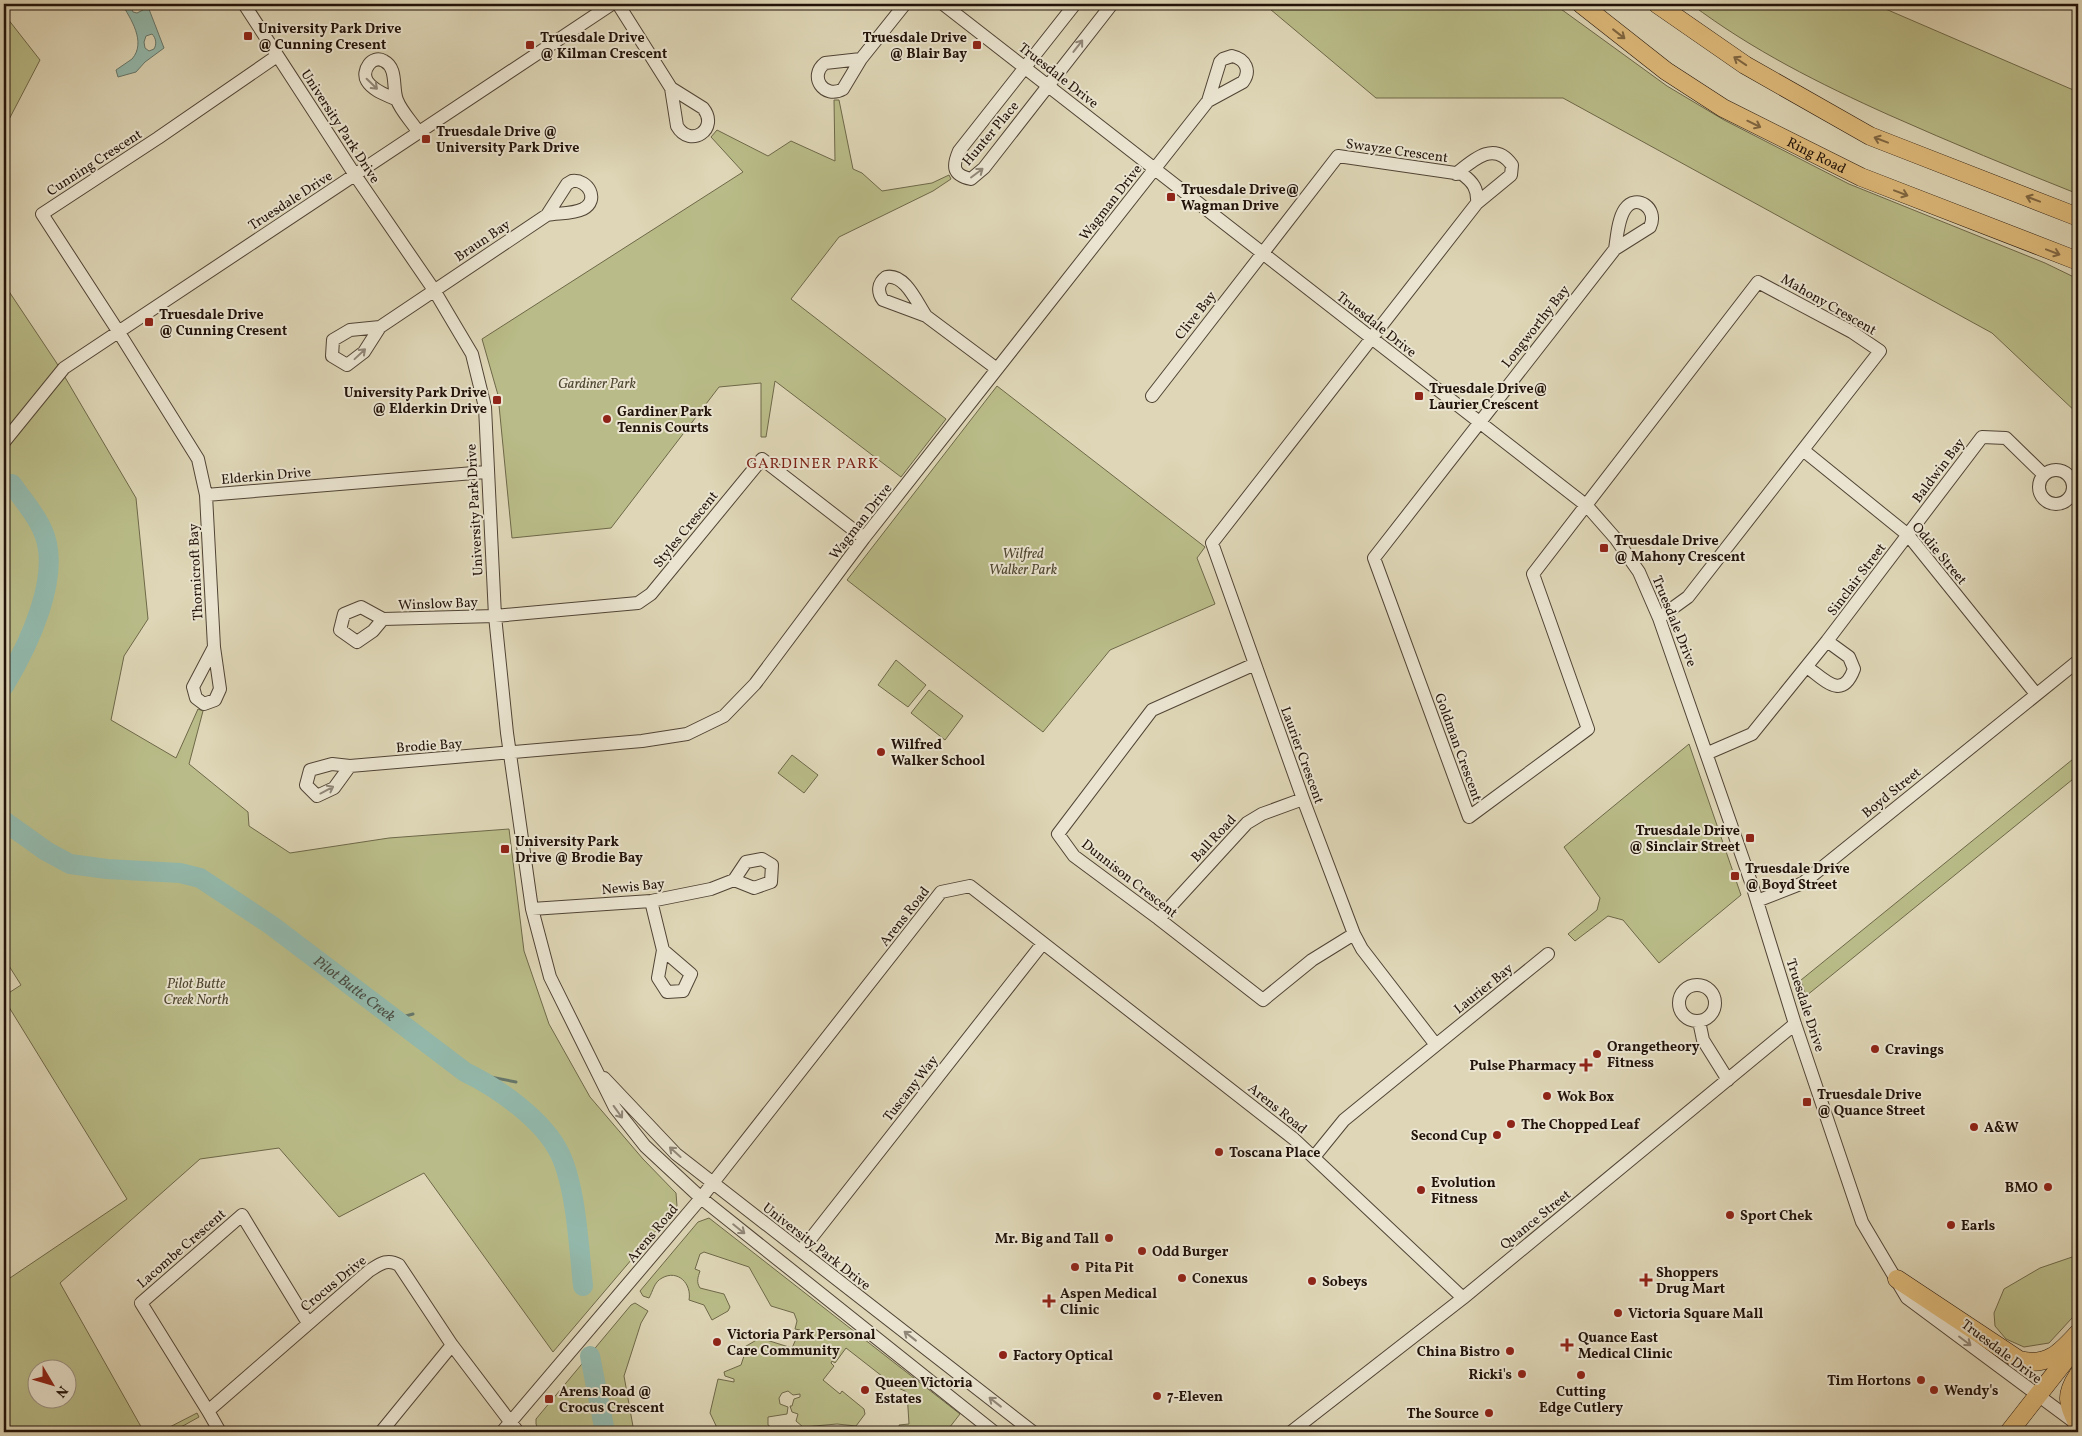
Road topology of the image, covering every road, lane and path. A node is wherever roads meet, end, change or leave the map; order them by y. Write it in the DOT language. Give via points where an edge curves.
graph roads {
  1 [pos="244,4"];
  2 [pos="612,4"];
  3 [pos="618,4"];
  4 [pos="905,4"];
  5 [pos="943,4"];
  6 [pos="1075,4"];
  7 [pos="1112,4"];
  8 [pos="1581,4"];
  9 [pos="1657,4"];
  10 [pos="277,56"];
  11 [pos="861,59"];
  12 [pos="1026,68"];
  13 [pos="1048,85"];
  14 [pos="671,88"];
  15 [pos="397,100"];
  16 [pos="1208,101"];
  17 [pos="419,132"];
  18 [pos="1154,170"];
  19 [pos="1456,174"];
  20 [pos="355,175"];
  21 [pos="1477,203"];
  22 [pos="547,215"];
  23 [pos="2078,217"];
  24 [pos="1615,248"];
  25 [pos="1262,254"];
  26 [pos="2078,262"];
  27 [pos="434,290"];
  28 [pos="926,316"];
  29 [pos="380,327"];
  30 [pos="118,331"];
  31 [pos="1371,338"];
  32 [pos="997,370"];
  33 [pos="1152,396"];
  34 [pos="1479,422"];
  35 [pos="4,442"];
  36 [pos="1803,450"];
  37 [pos="486,472"];
  38 [pos="2044,475"];
  39 [pos="206,495"];
  40 [pos="1587,506"];
  41 [pos="1908,535"];
  42 [pos="864,538"];
  43 [pos="495,616"];
  44 [pos="1660,618"];
  45 [pos="383,619"];
  46 [pos="1827,641"];
  47 [pos="214,647"];
  48 [pos="2078,661"];
  49 [pos="1255,664"];
  50 [pos="1807,667"];
  51 [pos="2036,694"];
  52 [pos="1708,753"];
  53 [pos="509,754"];
  54 [pos="350,766"];
  55 [pos="1303,799"];
  56 [pos="734,880"];
  57 [pos="651,901"];
  58 [pos="1757,901"];
  59 [pos="532,909"];
  60 [pos="1159,919"];
  61 [pos="1354,934"];
  62 [pos="1043,943"];
  63 [pos="663,950"];
  64 [pos="1548,954"];
  65 [pos="1699,1021"];
  66 [pos="1795,1024"];
  67 [pos="1436,1045"];
  68 [pos="595,1069"];
  69 [pos="1728,1080"];
  70 [pos="1314,1157"];
  71 [pos="713,1184"];
  72 [pos="701,1198"];
  73 [pos="801,1252"];
  74 [pos="1897,1279"];
  75 [pos="1463,1298"];
  76 [pos="308,1323"];
  77 [pos="2078,1333"];
  78 [pos="2078,1344"];
  79 [pos="452,1345"];
  80 [pos="2078,1375"];
  81 [pos="2037,1396"];
  82 [pos="208,1411"];
  83 [pos="2078,1425"];
  84 [pos="511,1429"];
  85 [pos="220,1432"];
  86 [pos="381,1432"];
  87 [pos="994,1432"];
  88 [pos="1033,1432"];
  89 [pos="1291,1432"];
  90 [pos="2009,1432"];
  91 [pos="2072,1432"];
  1 -- 10 [label="street, University Park Drive"];
  2 -- 17 [label="street, Truesdale Drive"];
  3 -- 14 [label="street"];
  4 -- 11 [label="street"];
  5 -- 12 [label="street, Truesdale Drive"];
  6 -- 12 [label="street"];
  13 -- 7 [label="street, one-way"];
  8 -- 26 [label="highway, Ring Road, one-way" via="1666,71 1723,108 1861,177"];
  23 -- 9 [label="highway, one-way" via="1870,136 1745,65"];
  10 -- 20 [label="street, University Park Drive"];
  10 -- 30 [label="street, Cunning Crescent" via="42,214"];
  12 -- 13 [label="street, Truesdale Drive"];
  12 -- 13 [label="street, Hunter Place, one-way" via="959,151 954,161 955,170 961,177 971,178 984,168"];
  13 -- 18 [label="street, Truesdale Drive"];
  15 -- 17 [label="street"];
  16 -- 18 [label="street, Wagman Drive"];
  17 -- 20 [label="street, Truesdale Drive"];
  18 -- 25 [label="street, Truesdale Drive"];
  18 -- 32 [label="street, Wagman Drive"];
  19 -- 21 [label="street, Swayze Crescent" via="1462,174 1475,186"];
  19 -- 21 [label="street, Swayze Crescent" via="1480,155 1495,152 1507,158 1512,165 1511,175"];
  19 -- 25 [label="street, Swayze Crescent" via="1338,156"];
  20 -- 27 [label="street, University Park Drive"];
  20 -- 30 [label="street, Truesdale Drive"];
  21 -- 31 [label="street, Swayze Crescent"];
  22 -- 27 [label="street, Braun Bay"];
  24 -- 34 [label="street, Longworthy Bay"];
  25 -- 31 [label="street, Truesdale Drive"];
  25 -- 33 [label="street, Clive Bay"];
  27 -- 29 [label="street, Braun Bay"];
  27 -- 37 [label="street, University Park Drive" via="472,354 485,407"];
  28 -- 32 [label="street"];
  30 -- 35 [label="street, Truesdale Drive" via="64,368"];
  30 -- 39 [label="street, Elderkin Drive" via="198,459"];
  31 -- 34 [label="street, Truesdale Drive"];
  31 -- 49 [label="street, Laurier Crescent" via="1212,543"];
  32 -- 42 [label="street, Wagman Drive"];
  34 -- 40 [label="street, Truesdale Drive"];
  34 -- 40 [label="street, Goldman Crescent" via="1374,558 1470,817 1588,728 1533,574"];
  36 -- 40 [label="street, Mahony Crescent" via="1880,351 1852,332 1758,282"];
  36 -- 41 [label="street, Oddie Street"];
  36 -- 44 [label="street, Mahony Crescent" via="1688,597"];
  37 -- 39 [label="street, Elderkin Drive"];
  37 -- 43 [label="street, University Park Drive"];
  38 -- 41 [label="street, Baldwin Bay" via="2006,438 1982,437"];
  39 -- 47 [label="street, Thornicroft Bay"];
  40 -- 44 [label="street, Truesdale Drive" via="1639,572"];
  41 -- 46 [label="street, Sinclair Street"];
  41 -- 51 [label="street, Oddie Street"];
  42 -- 43 [label="street, Styles Crescent" via="762,459 651,594 638,603"];
  42 -- 53 [label="street, Wagman Drive" via="755,684 724,716 687,734"];
  43 -- 45 [label="street, Winslow Bay"];
  43 -- 53 [label="street, University Park Drive"];
  44 -- 52 [label="street, Truesdale Drive"];
  46 -- 50 [label="street, Sinclair Street"];
  46 -- 50 [label="street" via="1849,657 1854,668 1850,680 1841,686 1832,686"];
  48 -- 51 [label="street, Boyd Street"];
  49 -- 55 [label="street, Laurier Crescent"];
  49 -- 60 [label="street, Dunnison Crescent" via="1152,710 1058,834 1074,856"];
  50 -- 52 [label="street, Sinclair Street" via="1752,734"];
  51 -- 58 [label="street, Boyd Street" via="1803,883"];
  52 -- 58 [label="street, Truesdale Drive"];
  53 -- 54 [label="street, Brodie Bay"];
  53 -- 59 [label="street, University Park Drive"];
  55 -- 60 [label="street, Ball Road" via="1247,823"];
  55 -- 61 [label="street, Laurier Crescent"];
  56 -- 57 [label="street, Newis Bay" via="711,889"];
  57 -- 59 [label="street, Newis Bay"];
  57 -- 63 [label="street"];
  58 -- 66 [label="street, Truesdale Drive"];
  59 -- 68 [label="street, University Park Drive" via="550,977"];
  60 -- 61 [label="street, Dunnison Crescent" via="1263,1000 1312,960"];
  61 -- 67 [label="street, Laurier Crescent"];
  62 -- 70 [label="street, Arens Road"];
  62 -- 71 [label="street, Arens Road" via="970,886 942,892"];
  62 -- 73 [label="street, Tuscany Way"];
  64 -- 67 [label="street, Laurier Bay"];
  65 -- 69 [label="street" via="1703,1040"];
  66 -- 69 [label="street, Quance Street"];
  66 -- 74 [label="street, Truesdale Drive" via="1862,1222"];
  67 -- 70 [label="street" via="1344,1120"];
  71 -- 68 [label="street, University Park Drive, one-way" via="676,1154"];
  68 -- 72 [label="street, University Park Drive, one-way" via="615,1108 645,1146"];
  69 -- 75 [label="street, Quance Street"];
  70 -- 75 [label="street, Arens Road"];
  71 -- 72 [label="street, Arens Road"];
  71 -- 73 [label="street, University Park Drive"];
  72 -- 84 [label="street, Arens Road"];
  72 -- 87 [label="street, University Park Drive, one-way"];
  88 -- 73 [label="street, University Park Drive, one-way"];
  74 -- 77 [label="highway" via="2019,1360 2032,1363 2052,1357"];
  74 -- 81 [label="street, Truesdale Drive, one-way" via="1907,1298"];
  75 -- 89 [label="street, Quance Street"];
  76 -- 79 [label="street, Crocus Drive" via="369,1271 383,1262 392,1261 399,1265"];
  76 -- 82 [label="street, Crocus Drive"];
  76 -- 82 [label="street, Lacombe Crescent" via="242,1215 141,1303"];
  78 -- 81 [label="highway"];
  79 -- 84 [label="street, Crocus Drive"];
  79 -- 86 [label="street"];
  80 -- 83 [label="highway" via="2069,1389 2069,1405"];
  81 -- 83 [label="street, Truesdale Drive"];
  81 -- 90 [label="highway"];
  82 -- 85 [label="street"];
  83 -- 91 [label="highway"];
}
